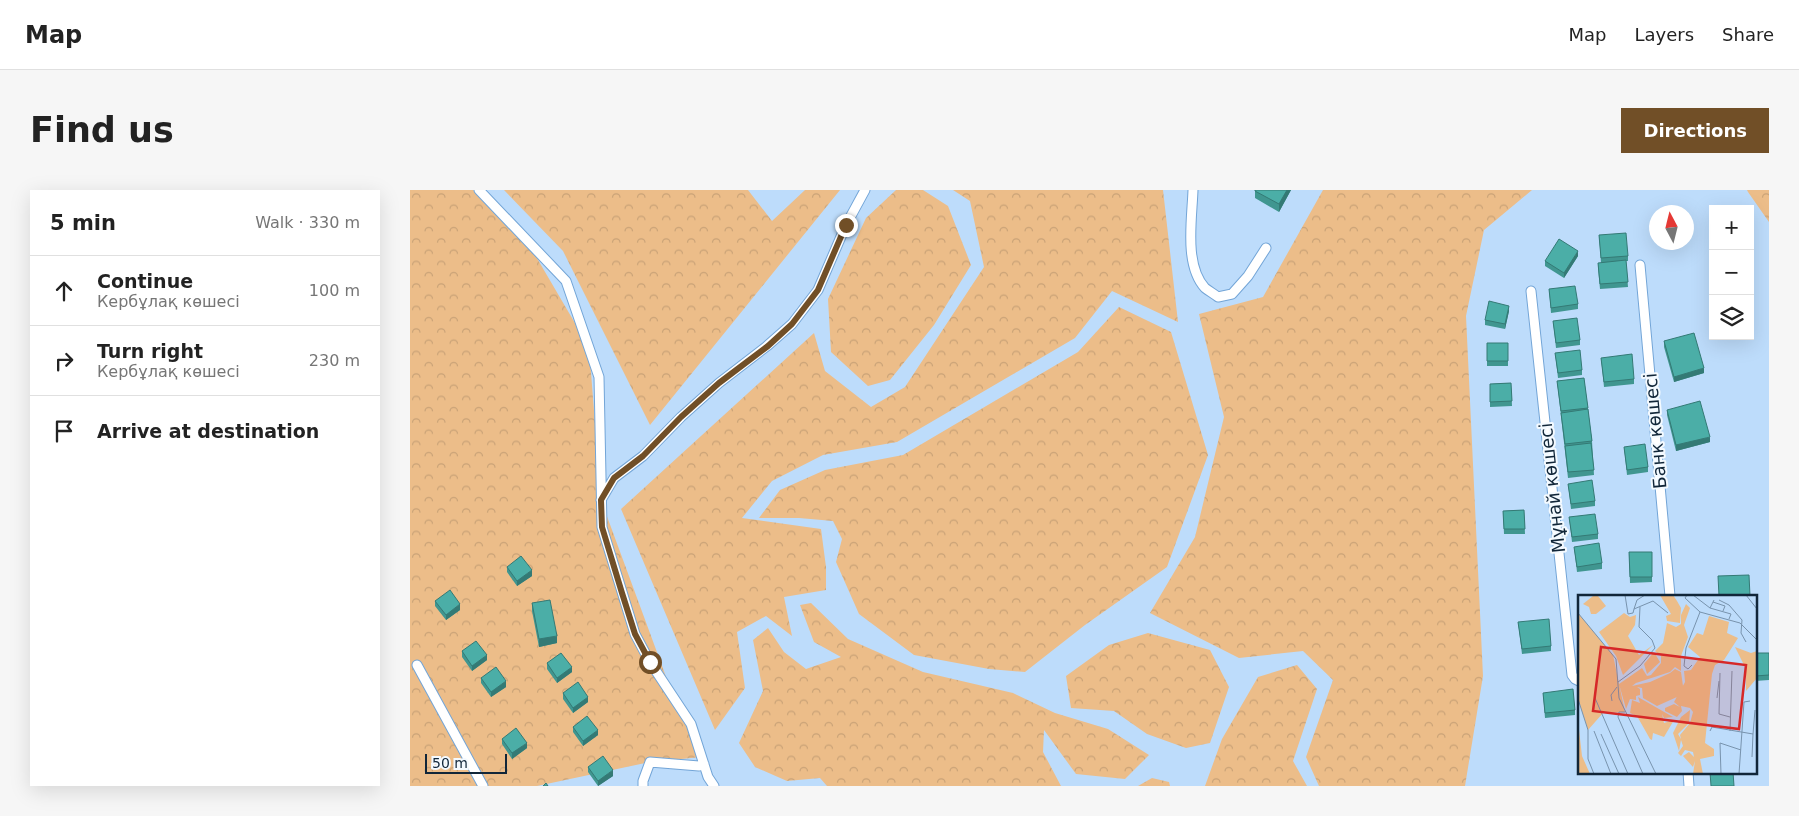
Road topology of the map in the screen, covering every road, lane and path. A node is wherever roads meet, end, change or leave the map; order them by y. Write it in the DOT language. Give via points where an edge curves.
graph roads {
  1 [pos="478,190"];
  2 [pos="866,190"];
  3 [pos="1193,190"];
  4 [pos="1266,248"];
  5 [pos="1640,265"];
  6 [pos="1530,291"];
  7 [pos="601,500"];
  8 [pos="1670,595"];
  9 [pos="417,665"];
  10 [pos="1578,680"];
  11 [pos="704,764"];
  12 [pos="484,786"];
  13 [pos="643,786"];
  14 [pos="714,786"];
  1 -- 7 [label="street" via="566,281 599,377"];
  2 -- 7 [label="street" via="846,225 818,290 792,324 719,383 643,456 614,478"];
  3 -- 4 [label="street" via="1191,243 1194,267 1205,288 1218,297 1232,294"];
  5 -- 8 [label="street, Банк көшесі"];
  6 -- 10 [label="street, Мұнай көшесі" via="1572,675"];
  7 -- 11 [label="street" via="602,527 635,634 691,724"];
  9 -- 12 [label="street"];
  11 -- 13 [label="street" via="650,762"];
  11 -- 14 [label="street"];
}
